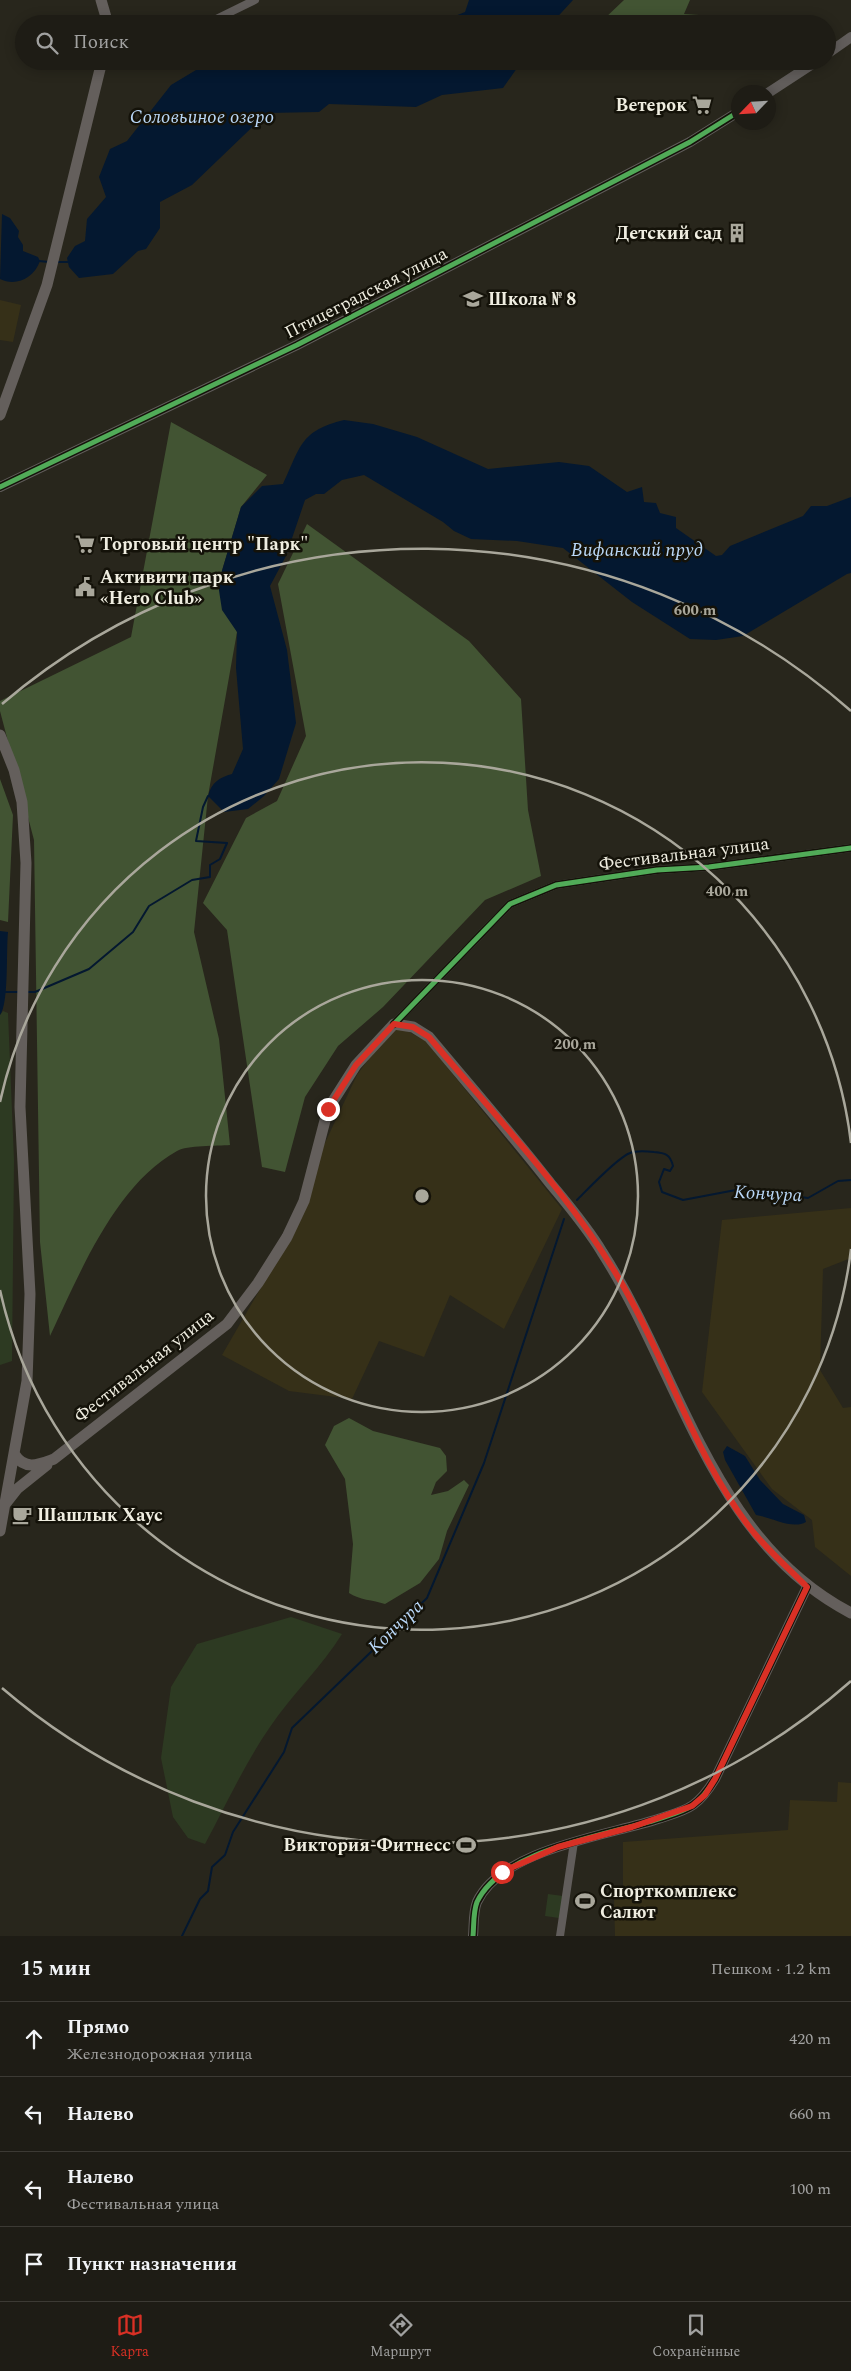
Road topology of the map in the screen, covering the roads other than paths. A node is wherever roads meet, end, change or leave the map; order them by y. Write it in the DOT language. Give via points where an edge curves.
graph roads {
  1 [pos="101,0"];
  2 [pos="255,0"];
  3 [pos="107,15"];
  4 [pos="224,15"];
  5 [pos="851,37"];
  6 [pos="836,48"];
  7 [pos="100,70"];
  8 [pos="803,70"];
  9 [pos="776,88"];
  10 [pos="731,116"];
  11 [pos="0,415"];
  12 [pos="0,487"];
  13 [pos="0,735"];
  14 [pos="851,848"];
  15 [pos="394,1024"];
  16 [pos="15,1454"];
  17 [pos="54,1458"];
  18 [pos="4,1507"];
  19 [pos="0,1531"];
  20 [pos="807,1587"];
  21 [pos="851,1613"];
  22 [pos="574,1842"];
  23 [pos="473,1936"];
  24 [pos="560,1936"];
  1 -- 3 [label="main road"];
  2 -- 4 [label="street"];
  5 -- 6 [label="street"];
  7 -- 11 [label="main road" via="47,285"];
  8 -- 9 [label="street"];
  10 -- 12 [label="street, Птицеградская улица" via="690,142 297,345"];
  13 -- 16 [label="main road" via="22,802 26,863 20,1106 30,1294 27,1381"];
  14 -- 15 [label="street, Фестивальная улица" via="556,885 510,904"];
  15 -- 17 [label="main road, Фестивальная улица" via="356,1065 328,1109 304,1201 287,1237 227,1324"];
  15 -- 20 [label="main road" via="413,1027 429,1037 585,1226 631,1300 704,1453 738,1510 779,1561"];
  16 -- 17 [label="main road, Фестивальная улица" via="19,1461 28,1465 38,1465"];
  16 -- 18 [label="main road"];
  17 -- 18 [label="main road" via="17,1489"];
  18 -- 19 [label="main road"];
  20 -- 21 [label="main road"];
  20 -- 22 [label="street" via="705,1795 692,1806 674,1813"];
  22 -- 23 [label="street" via="540,1854 494,1879 476,1904"];
  22 -- 24 [label="street"];
}
